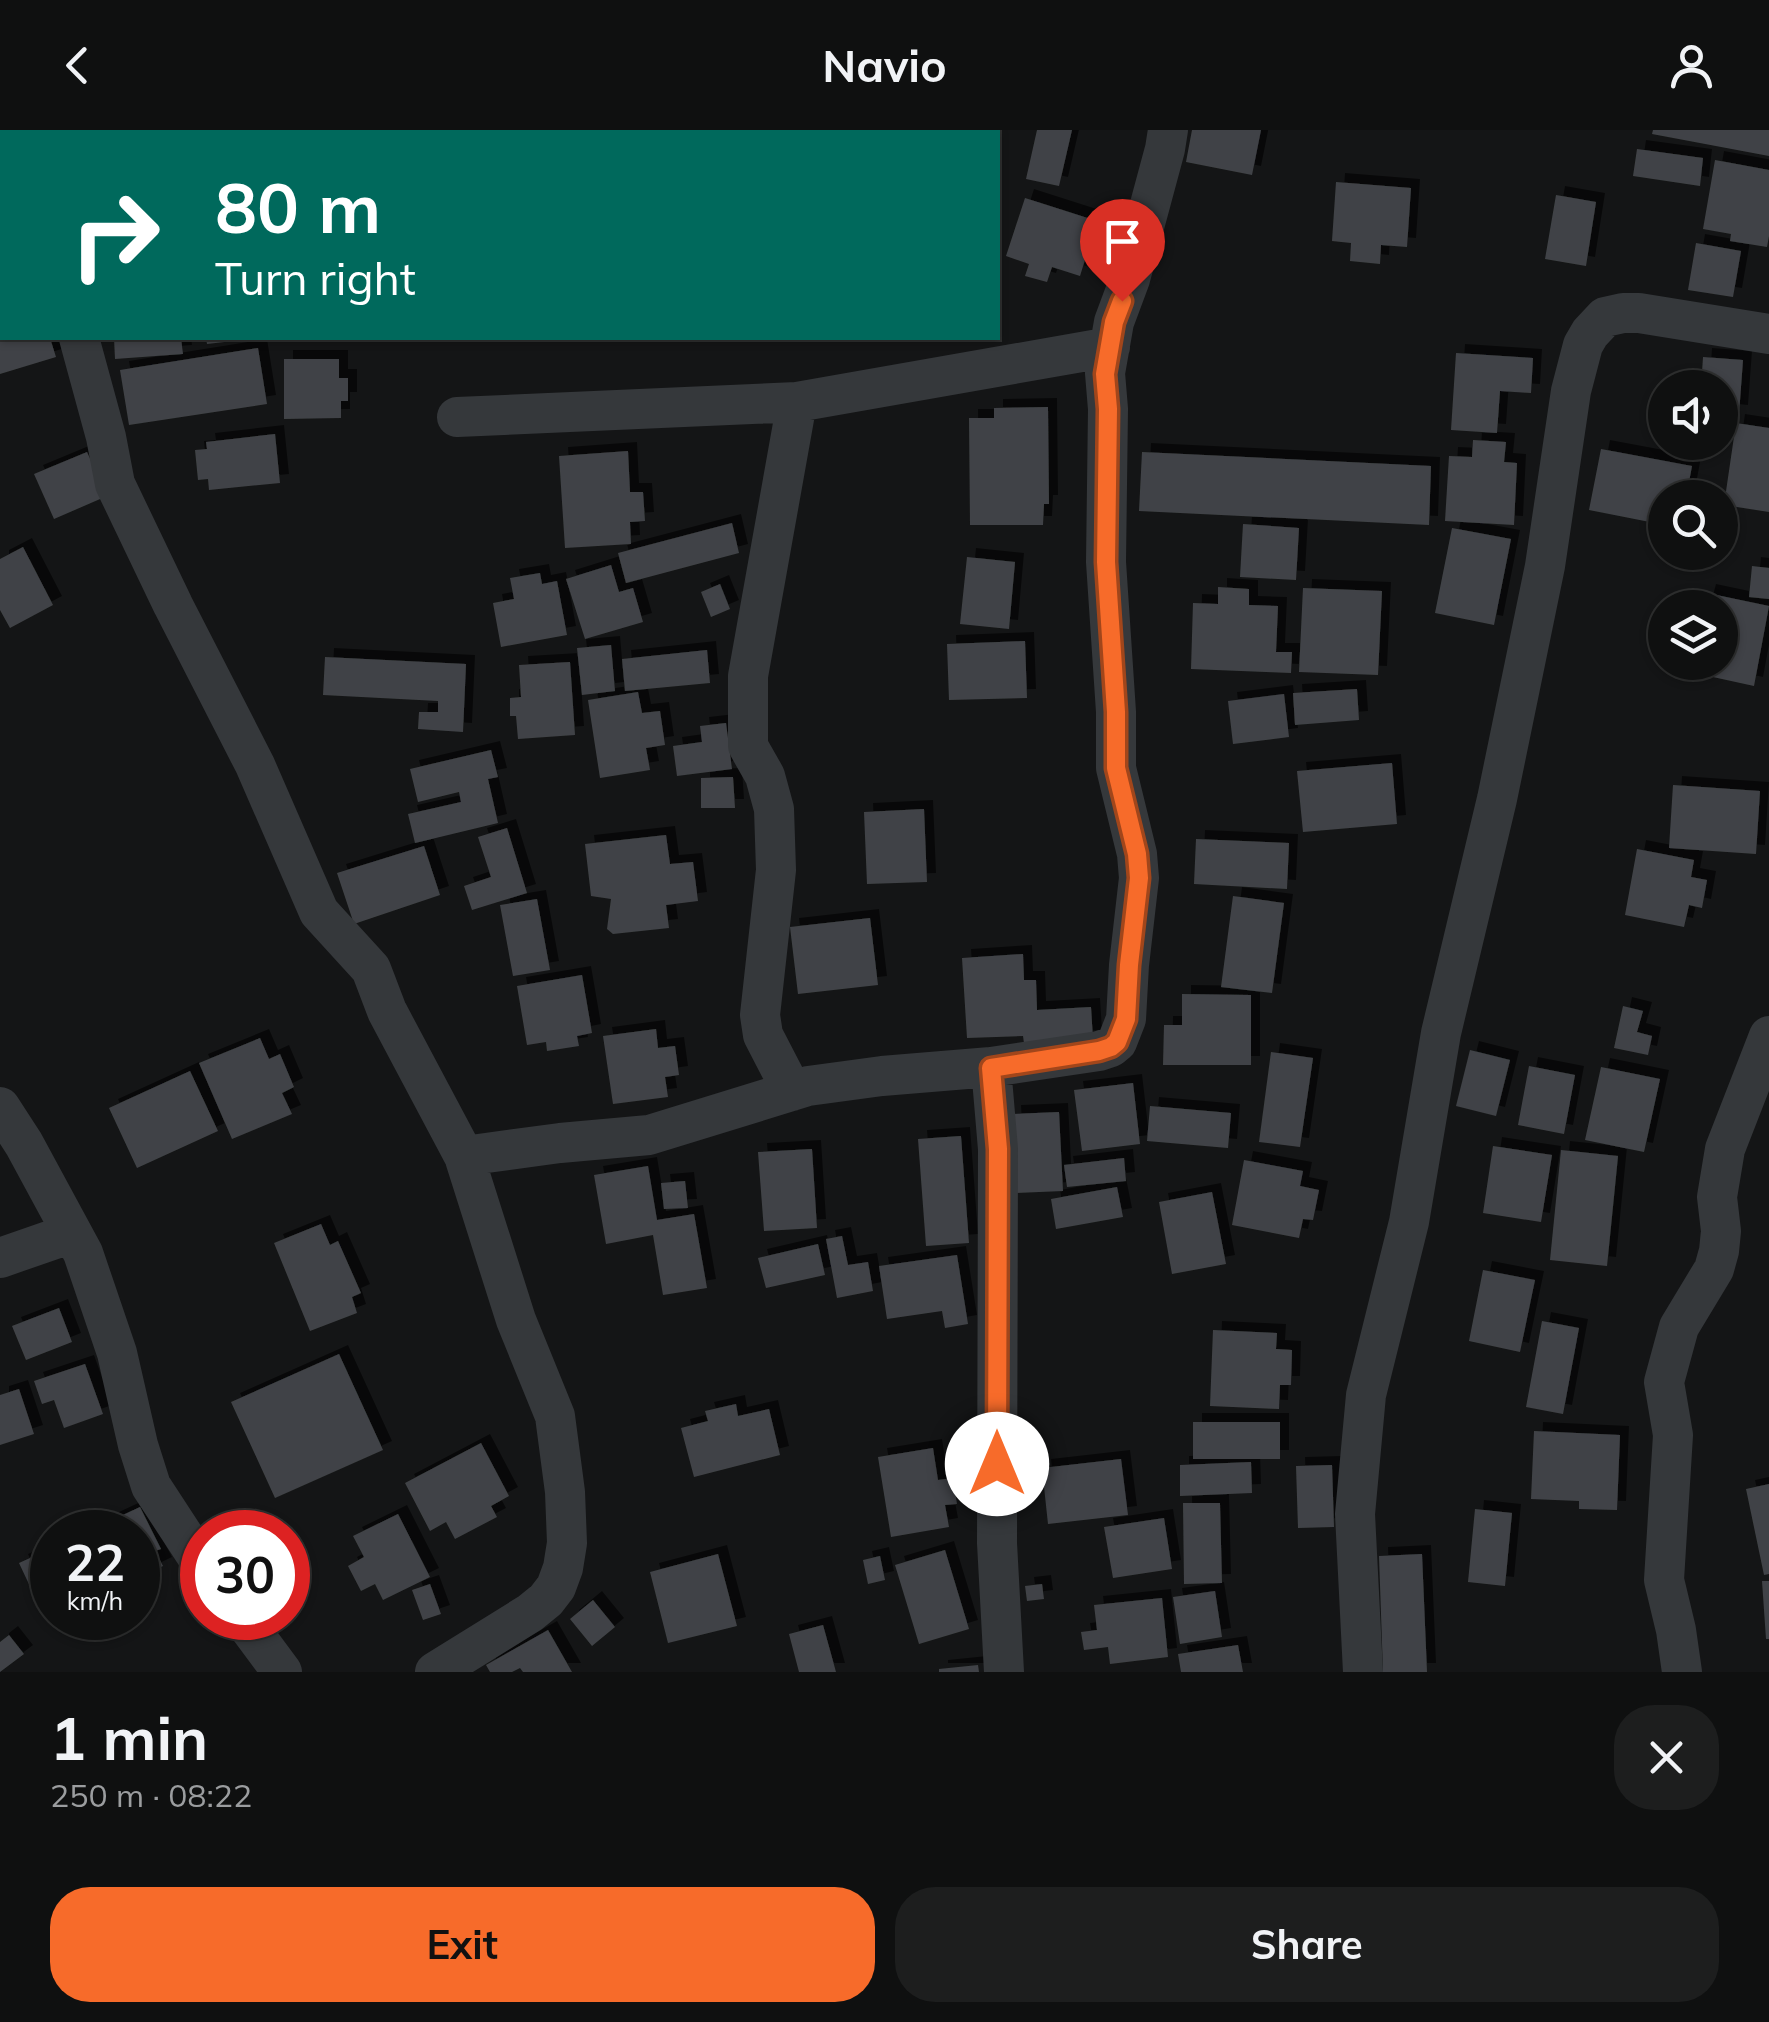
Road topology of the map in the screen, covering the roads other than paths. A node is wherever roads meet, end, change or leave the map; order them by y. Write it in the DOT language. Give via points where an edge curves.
graph roads {
  1 [pos="1168,130"];
  2 [pos="1769,334"];
  3 [pos="80,340"];
  4 [pos="1110,347"];
  5 [pos="797,402"];
  6 [pos="457,417"];
  7 [pos="1769,1036"];
  8 [pos="991,1068"];
  9 [pos="792,1091"];
  10 [pos="0,1106"];
  11 [pos="464,1156"];
  12 [pos="72,1233"];
  13 [pos="0,1258"];
  14 [pos="180,1530"];
  15 [pos="255,1640"];
  16 [pos="272,1668"];
  17 [pos="435,1672"];
  18 [pos="1004,1672"];
  19 [pos="1363,1672"];
  20 [pos="1682,1672"];
  1 -- 4 [label="street"];
  2 -- 19 [label="street" via="1623,312 1604,317 1583,346 1497,799 1441,1032 1409,1222 1366,1394 1356,1514"];
  3 -- 11 [label="street" via="115,484 255,765 319,912 370,970"];
  4 -- 5 [label="street"];
  4 -- 8 [label="street" via="1106,562 1116,768 1139,878 1126,1019 1111,1047"];
  5 -- 6 [label="street"];
  5 -- 9 [label="street" via="748,676 748,746 774,809 776,870 762,1035"];
  7 -- 20 [label="street" via="1725,1148 1714,1270 1679,1327 1664,1382 1673,1435 1664,1580"];
  8 -- 9 [label="street"];
  8 -- 18 [label="street" via="998,1149 997,1543"];
  9 -- 11 [label="street" via="649,1135"];
  10 -- 12 [label="street"];
  11 -- 17 [label="street" via="516,1320 555,1416 567,1543 560,1577 546,1600"];
  12 -- 13 [label="street"];
  12 -- 14 [label="street" via="118,1353 151,1486"];
  15 -- 16 [label="street"];
}
